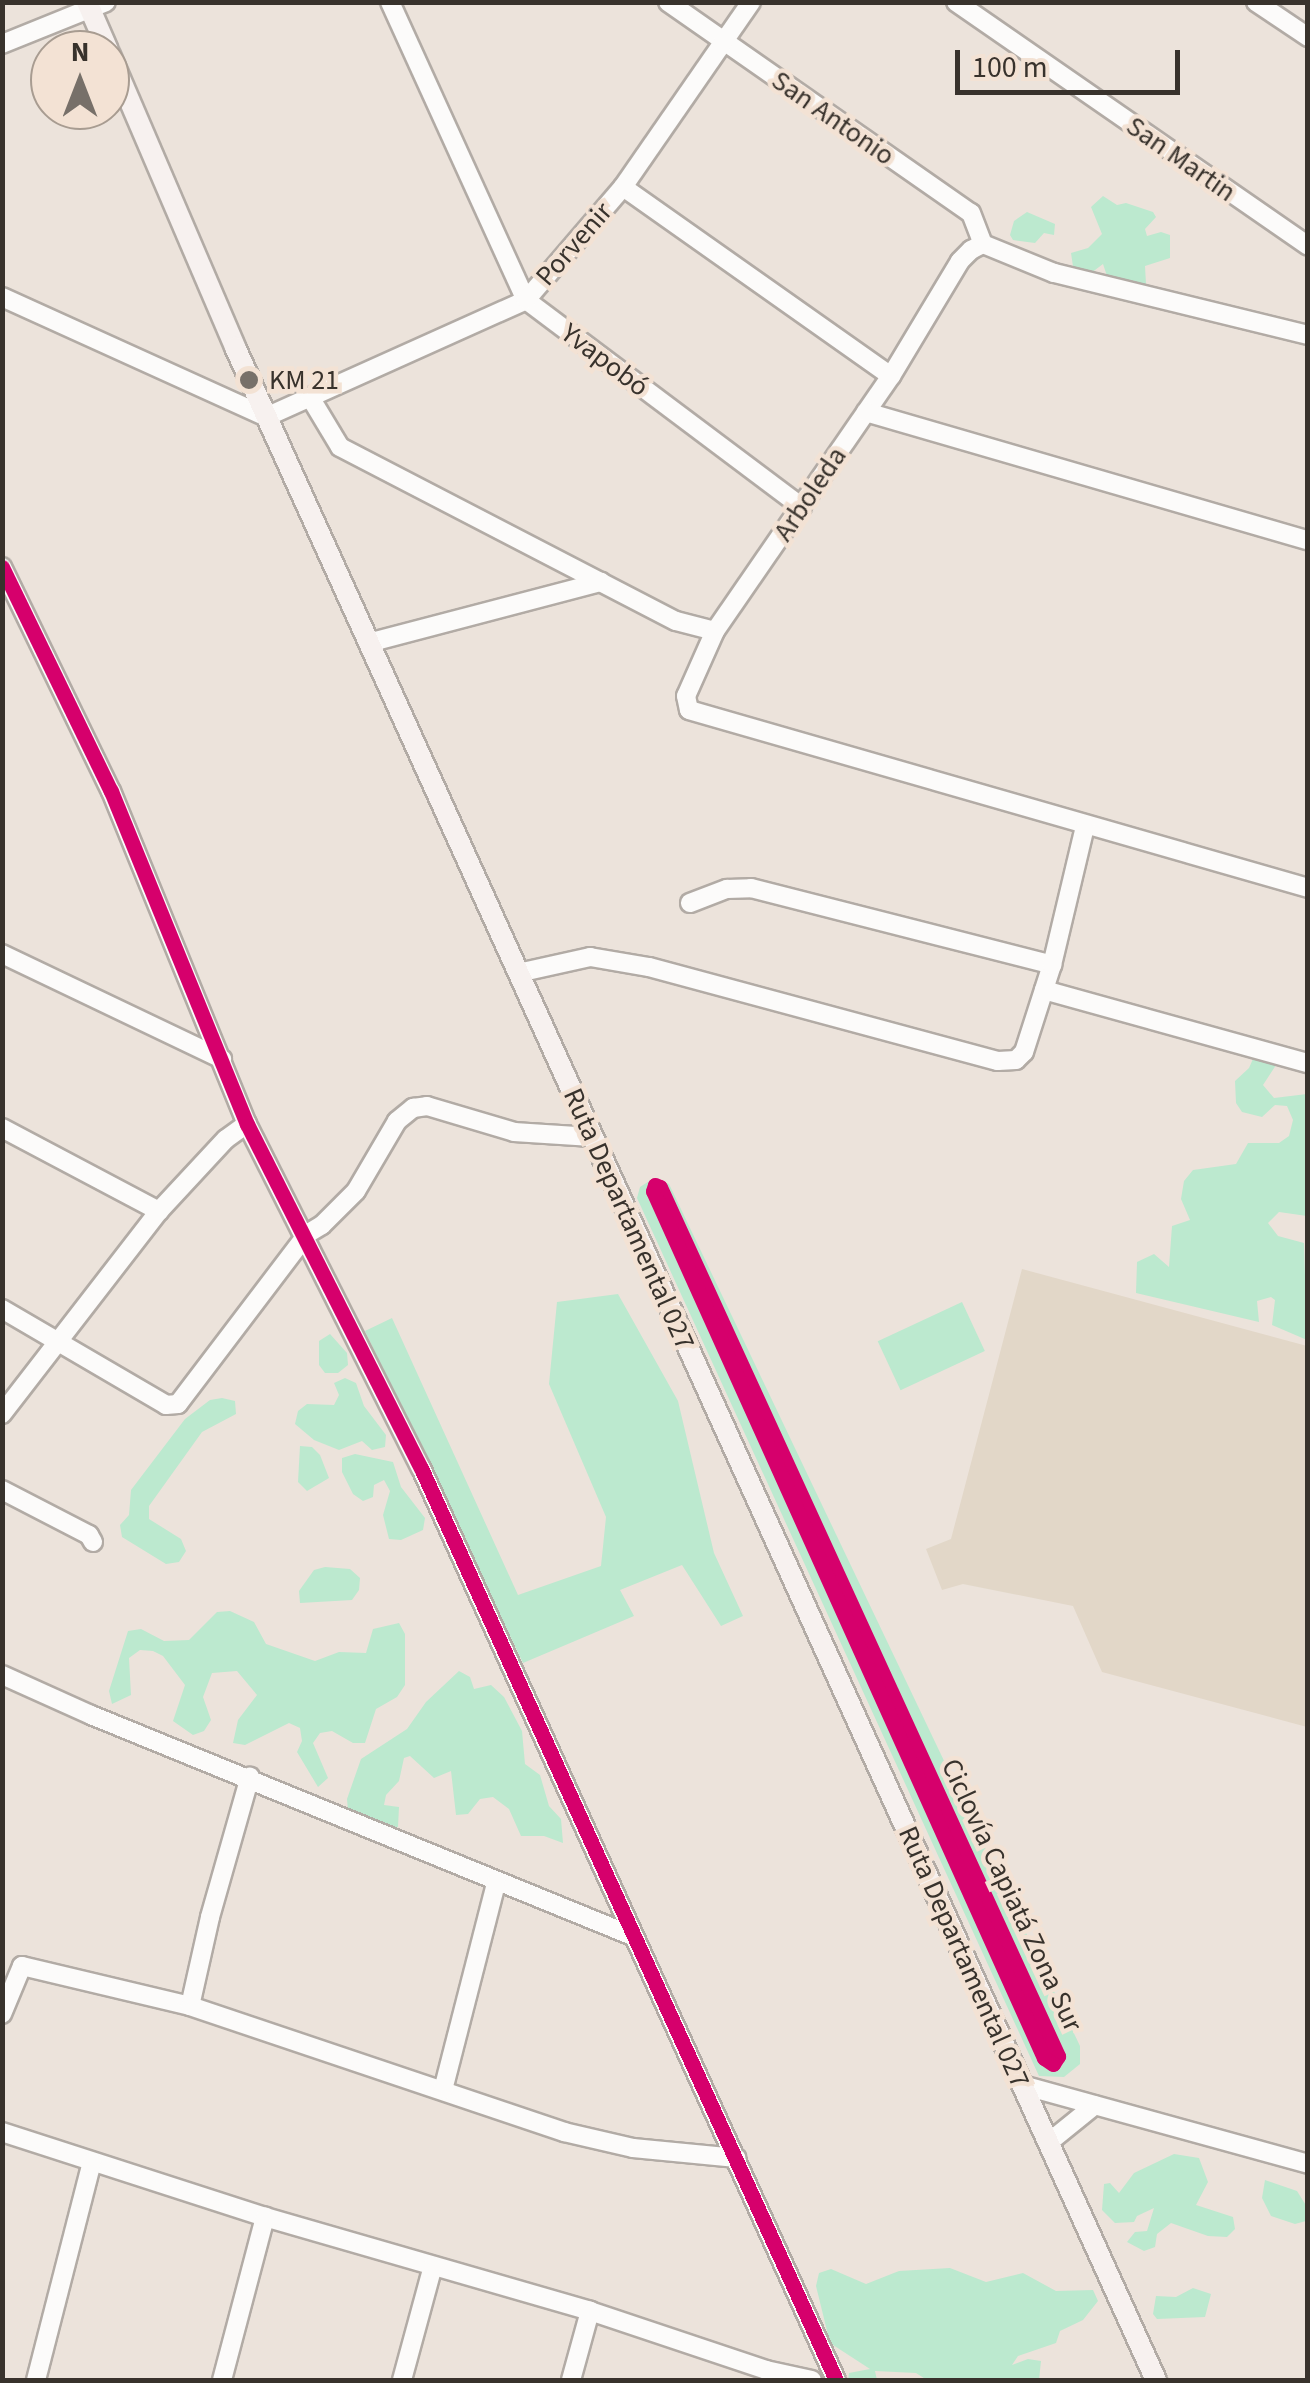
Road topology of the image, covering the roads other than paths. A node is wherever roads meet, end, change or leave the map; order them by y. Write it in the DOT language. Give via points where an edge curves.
graph roads {
  1 [pos="390,2"];
  2 [pos="668,2"];
  3 [pos="751,2"];
  4 [pos="956,2"];
  5 [pos="1256,2"];
  6 [pos="95,5"];
  7 [pos="102,30"];
  8 [pos="1308,38"];
  9 [pos="725,43"];
  10 [pos="2,44"];
  11 [pos="130,102"];
  12 [pos="623,186"];
  13 [pos="984,244"];
  14 [pos="1308,246"];
  15 [pos="2,297"];
  16 [pos="526,300"];
  17 [pos="1308,334"];
  18 [pos="891,376"];
  19 [pos="310,397"];
  20 [pos="866,412"];
  21 [pos="266,417"];
  22 [pos="802,508"];
  23 [pos="1308,540"];
  24 [pos="2,567"];
  25 [pos="601,582"];
  26 [pos="715,630"];
  27 [pos="368,643"];
  28 [pos="1086,826"];
  29 [pos="1308,888"];
  30 [pos="690,903"];
  31 [pos="2,954"];
  32 [pos="1052,965"];
  33 [pos="518,972"];
  34 [pos="1044,990"];
  35 [pos="222,1059"];
  36 [pos="1308,1063"];
  37 [pos="248,1124"];
  38 [pos="2,1128"];
  39 [pos="592,1137"];
  40 [pos="159,1211"];
  41 [pos="306,1234"];
  42 [pos="2,1309"];
  43 [pos="60,1338"];
  44 [pos="2,1414"];
  45 [pos="2,1490"];
  46 [pos="93,1542"];
  47 [pos="2,1675"];
  48 [pos="250,1777"];
  49 [pos="496,1883"];
  50 [pos="630,1936"];
  51 [pos="190,2006"];
  52 [pos="2,2014"];
  53 [pos="1022,2085"];
  54 [pos="444,2090"];
  55 [pos="1095,2106"];
  56 [pos="2,2132"];
  57 [pos="1048,2144"];
  58 [pos="738,2158"];
  59 [pos="92,2162"];
  60 [pos="1308,2164"];
  61 [pos="266,2217"];
  62 [pos="432,2266"];
  63 [pos="590,2312"];
  64 [pos="764,2376"];
  65 [pos="36,2380"];
  66 [pos="222,2380"];
  67 [pos="402,2380"];
  68 [pos="571,2380"];
  69 [pos="812,2380"];
  70 [pos="836,2380"];
  71 [pos="1156,2380"];
  1 -- 16 [label="street, Yvapobó"];
  2 -- 9 [label="street, San Antonio"];
  3 -- 9 [label="street, Porvenir"];
  4 -- 14 [label="street, San Martin"];
  5 -- 8 [label="street"];
  6 -- 7 [label="main road, Ruta Departamental 027"];
  6 -- 10 [label="street"];
  9 -- 12 [label="street, Porvenir"];
  9 -- 13 [label="street, San Antonio" via="971,213"];
  11 -- 21 [label="main road, Ruta Departamental 027"];
  12 -- 16 [label="street, Porvenir"];
  12 -- 18 [label="street"];
  13 -- 17 [label="street" via="1054,273"];
  13 -- 18 [label="street, Arboleda" via="960,262"];
  15 -- 21 [label="street"];
  16 -- 19 [label="street, Porvenir"];
  16 -- 22 [label="street, Yvapobó"];
  18 -- 20 [label="street, Arboleda"];
  19 -- 21 [label="street, Porvenir"];
  19 -- 25 [label="street" via="340,447"];
  20 -- 22 [label="street, Arboleda"];
  20 -- 23 [label="street"];
  21 -- 27 [label="main road, Ruta Departamental 027"];
  22 -- 26 [label="street, Arboleda"];
  24 -- 35 [label="street" via="110,791"];
  25 -- 26 [label="street" via="676,621"];
  25 -- 27 [label="street"];
  26 -- 28 [label="street, Arboleda" via="686,696 690,710"];
  27 -- 33 [label="main road, Ruta Departamental 027"];
  28 -- 29 [label="street"];
  28 -- 32 [label="street"];
  30 -- 32 [label="street" via="750,888"];
  31 -- 35 [label="street"];
  32 -- 34 [label="street"];
  33 -- 34 [label="street" via="590,957 648,967 998,1061 1024,1052"];
  33 -- 39 [label="main road, Ruta Departamental 027"];
  34 -- 36 [label="street"];
  35 -- 37 [label="street"];
  37 -- 40 [label="street"];
  37 -- 41 [label="street"];
  38 -- 40 [label="street"];
  39 -- 41 [label="street" via="514,1132 427,1106 413,1108 397,1121 356,1190"];
  39 -- 53 [label="main road, Ruta Departamental 027"];
  40 -- 43 [label="street"];
  41 -- 43 [label="street" via="178,1404 166,1405"];
  41 -- 50 [label="street" via="421,1468"];
  42 -- 43 [label="street"];
  43 -- 44 [label="street"];
  45 -- 46 [label="street"];
  47 -- 48 [label="street"];
  48 -- 49 [label="street"];
  48 -- 51 [label="street"];
  49 -- 50 [label="street"];
  49 -- 54 [label="street"];
  50 -- 58 [label="street"];
  51 -- 52 [label="street" via="22,1966"];
  51 -- 54 [label="street"];
  53 -- 55 [label="street"];
  53 -- 57 [label="main road, Ruta Departamental 027"];
  54 -- 58 [label="street" via="632,2148"];
  55 -- 57 [label="street"];
  55 -- 60 [label="street"];
  56 -- 59 [label="street"];
  57 -- 71 [label="main road, Ruta Departamental 027"];
  58 -- 70 [label="street"];
  59 -- 61 [label="street"];
  59 -- 65 [label="street"];
  61 -- 62 [label="street"];
  61 -- 66 [label="street"];
  62 -- 63 [label="street"];
  62 -- 67 [label="street"];
  63 -- 64 [label="street"];
  63 -- 68 [label="street"];
  64 -- 69 [label="street"];
}
